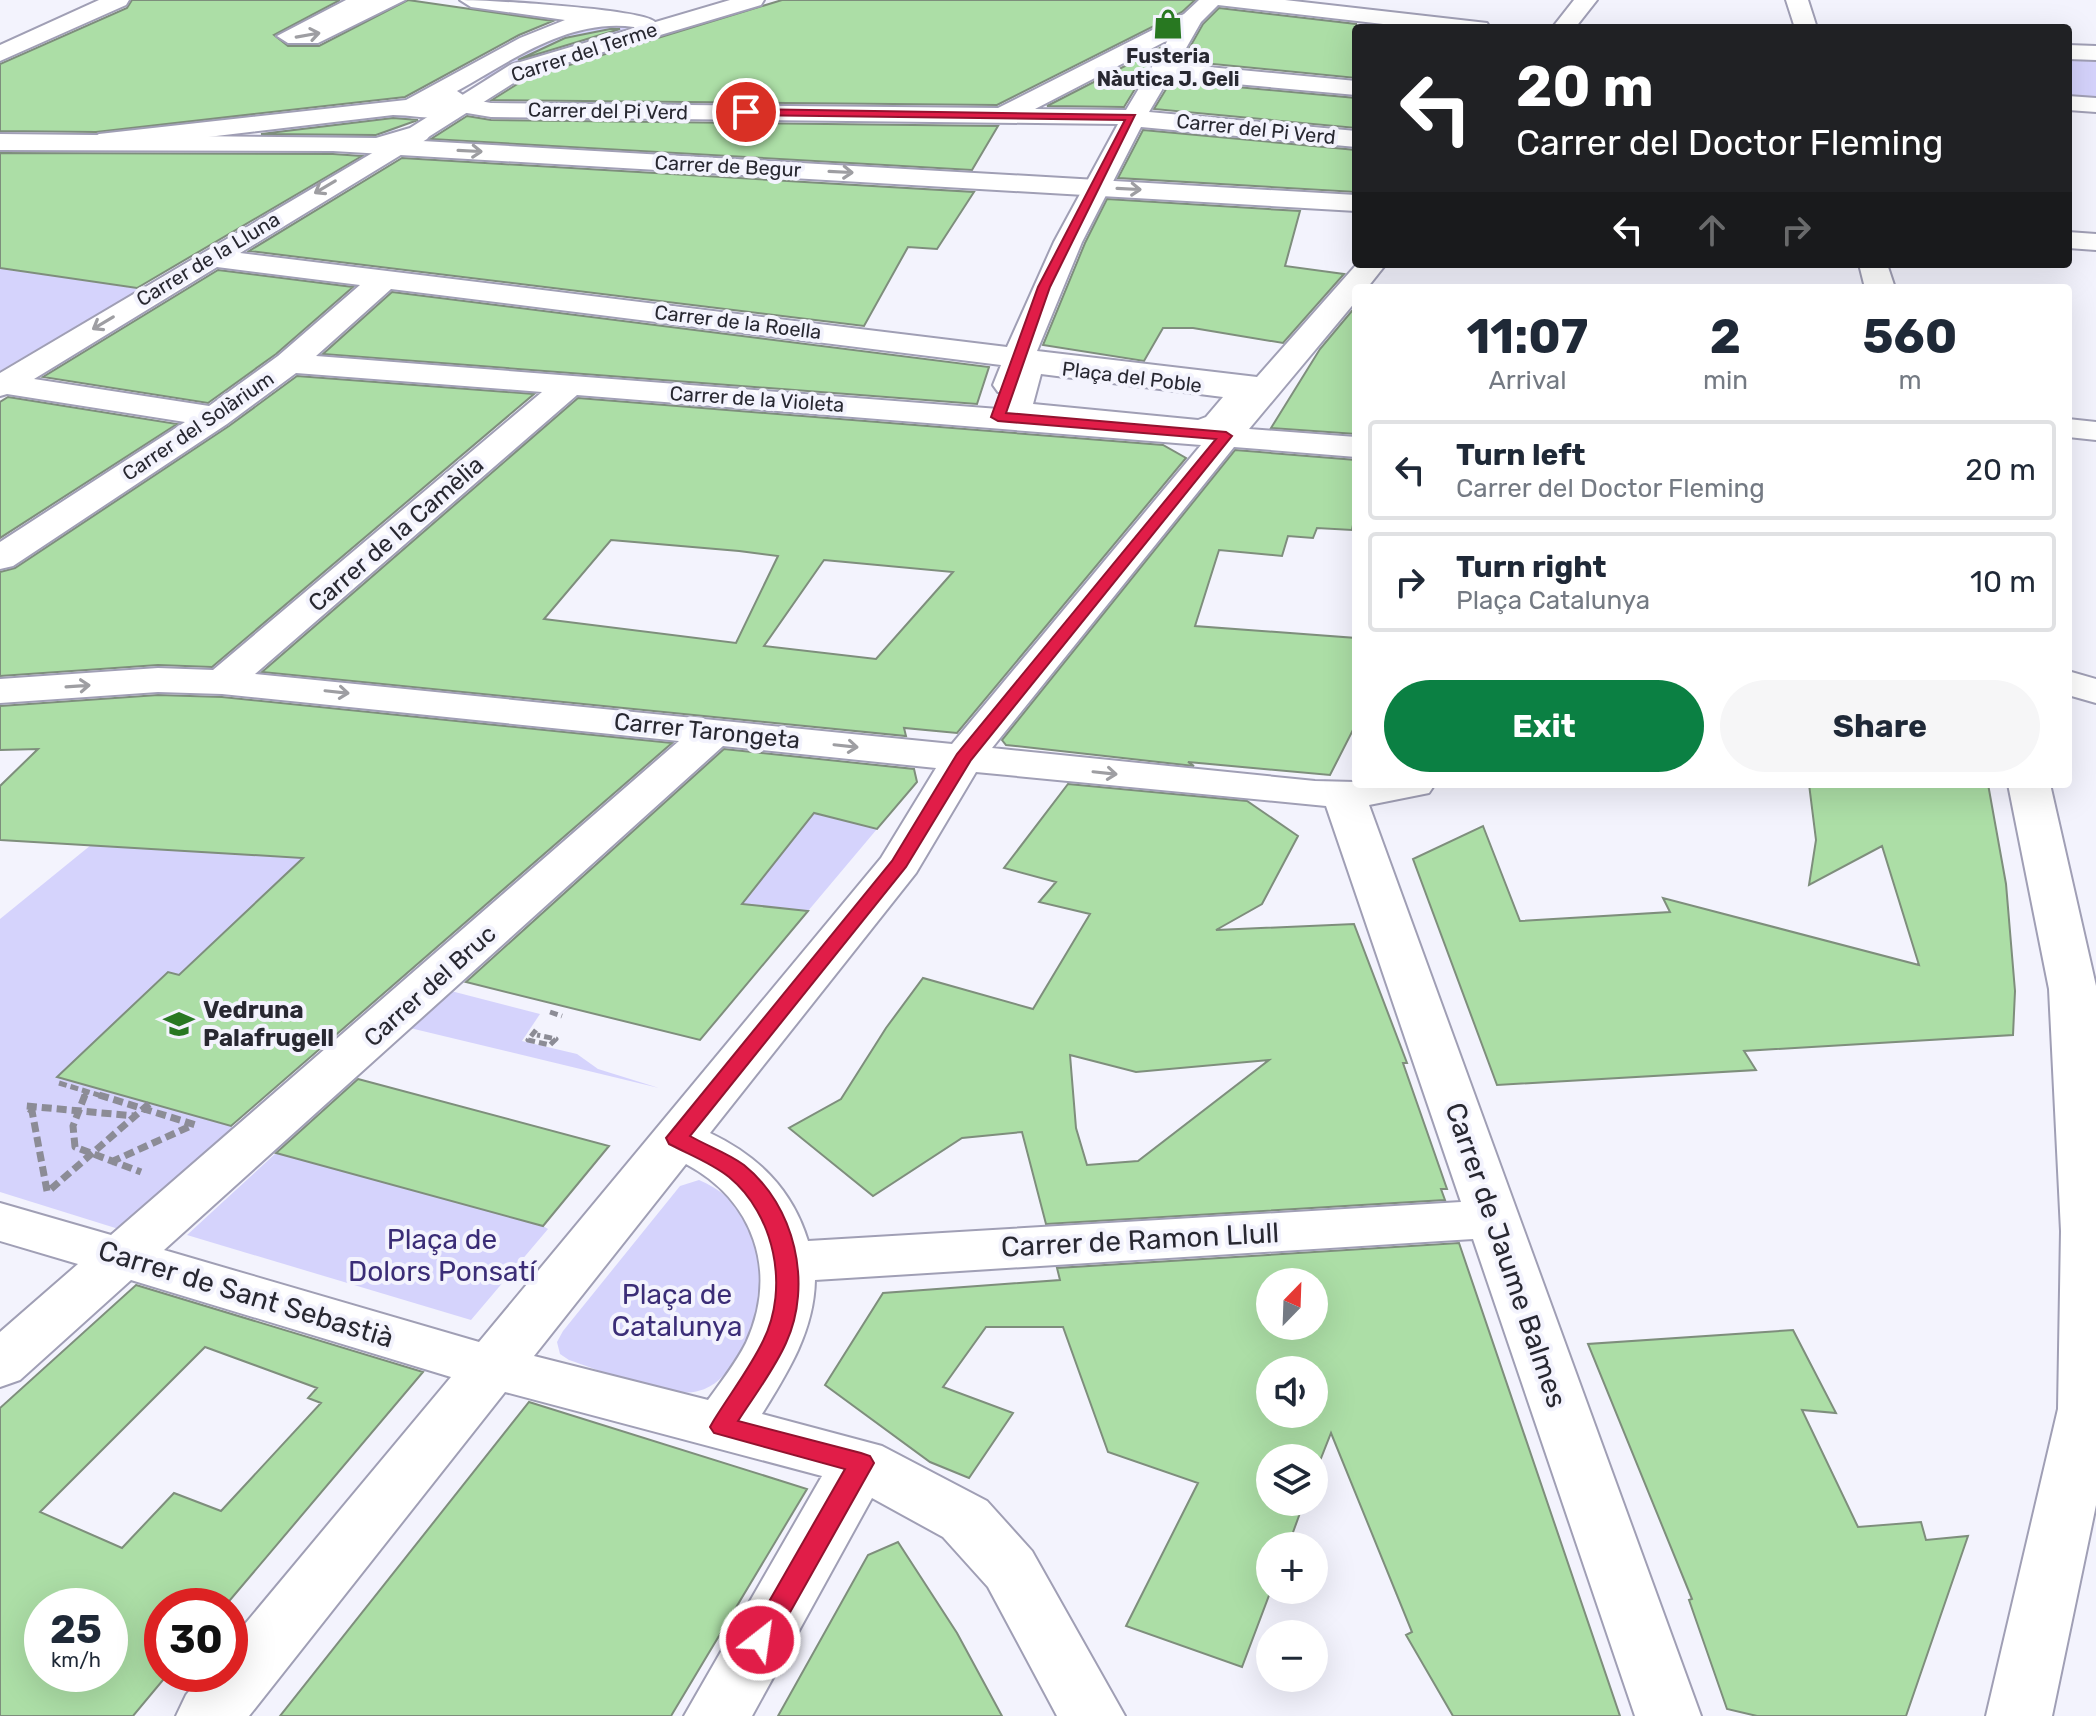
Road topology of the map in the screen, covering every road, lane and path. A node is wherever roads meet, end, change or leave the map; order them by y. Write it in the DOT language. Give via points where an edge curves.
graph roads {
  1 [pos="118,0"];
  2 [pos="364,0"];
  3 [pos="394,0"];
  4 [pos="471,0"];
  5 [pos="652,0"];
  6 [pos="753,0"];
  7 [pos="1225,0"];
  8 [pos="1586,0"];
  9 [pos="1797,0"];
  10 [pos="1201,10"];
  11 [pos="593,17"];
  12 [pos="621,17"];
  13 [pos="1443,24"];
  14 [pos="1566,24"];
  15 [pos="1805,24"];
  16 [pos="0,26"];
  17 [pos="45,30"];
  18 [pos="646,30"];
  19 [pos="2072,52"];
  20 [pos="2096,53"];
  21 [pos="0,54"];
  22 [pos="1161,70"];
  23 [pos="1352,88"];
  24 [pos="451,103"];
  25 [pos="2072,103"];
  26 [pos="2096,105"];
  27 [pos="1001,115"];
  28 [pos="1131,117"];
  29 [pos="262,133"];
  30 [pos="418,134"];
  31 [pos="1352,139"];
  32 [pos="0,142"];
  33 [pos="333,143"];
  34 [pos="392,147"];
  35 [pos="1093,187"];
  36 [pos="1352,203"];
  37 [pos="2072,240"];
  38 [pos="2096,242"];
  39 [pos="210,258"];
  40 [pos="1368,268"];
  41 [pos="385,279"];
  42 [pos="1353,284"];
  43 [pos="1352,285"];
  44 [pos="1019,357"];
  45 [pos="289,363"];
  46 [pos="1,384"];
  47 [pos="569,386"];
  48 [pos="1254,389"];
  49 [pos="215,417"];
  50 [pos="998,417"];
  51 [pos="2072,428"];
  52 [pos="2096,431"];
  53 [pos="1226,436"];
  54 [pos="1352,447"];
  55 [pos="0,558"];
  56 [pos="222,682"];
  57 [pos="2072,684"];
  58 [pos="0,691"];
  59 [pos="2096,691"];
  60 [pos="714,732"];
  61 [pos="963,758"];
  62 [pos="1382,788"];
  63 [pos="2030,788"];
  64 [pos="1343,793"];
  65 [pos="2084,991"];
  66 [pos="550,1012"];
  67 [pos="562,1016"];
  68 [pos="59,1083"];
  69 [pos="87,1091"];
  70 [pos="147,1106"];
  71 [pos="76,1112"];
  72 [pos="135,1116"];
  73 [pos="195,1125"];
  74 [pos="208,1129"];
  75 [pos="677,1138"];
  76 [pos="90,1155"];
  77 [pos="110,1162"];
  78 [pos="143,1173"];
  79 [pos="47,1192"];
  80 [pos="20,1210"];
  81 [pos="1493,1219"];
  82 [pos="124,1258"];
  83 [pos="787,1262"];
  84 [pos="0,1365"];
  85 [pos="491,1367"];
  86 [pos="2092,1411"];
  87 [pos="722,1427"];
  88 [pos="861,1463"];
  89 [pos="209,1716"];
  90 [pos="717,1716"];
  91 [pos="1092,1716"];
  92 [pos="1668,1716"];
  93 [pos="2019,1716"];
  1 -- 17 [label="street"];
  2 -- 3 [label="street, one-way" via="288,36 310,38"];
  4 -- 11 [label="street"];
  5 -- 12 [label="street"];
  6 -- 18 [label="street, Carrer del Terme"];
  7 -- 13 [label="street"];
  8 -- 14 [label="street"];
  9 -- 15 [label="street"];
  10 -- 22 [label="street"];
  10 -- 27 [label="street"];
  11 -- 12 [label="street"];
  11 -- 24 [label="street" via="568,24"];
  12 -- 18 [label="street" via="644,22"];
  16 -- 17 [label="street"];
  17 -- 21 [label="street"];
  18 -- 24 [label="street, Carrer del Terme" via="518,70"];
  19 -- 20 [label="street"];
  22 -- 23 [label="street"];
  22 -- 28 [label="street"];
  24 -- 27 [label="street, Carrer del Pi Verd" via="491,110"];
  24 -- 29 [label="street, Carrer de Begur" via="393,108"];
  24 -- 30 [label="street, Carrer del Terme"];
  25 -- 26 [label="street"];
  27 -- 28 [label="street, Carrer del Pi Verd"];
  28 -- 31 [label="street, Carrer del Pi Verd"];
  28 -- 35 [label="street"];
  29 -- 32 [label="street, Carrer de Begur"];
  29 -- 33 [label="street, Carrer de Begur"];
  30 -- 33 [label="street, Carrer del Terme"];
  30 -- 34 [label="street, Carrer de la Lluna"];
  33 -- 34 [label="street, Carrer de Begur"];
  34 -- 35 [label="street, Carrer de Begur, one-way"];
  34 -- 39 [label="street, Carrer de la Lluna, one-way"];
  35 -- 36 [label="street, Carrer de Begur, one-way"];
  35 -- 44 [label="street" via="1044,287"];
  37 -- 38 [label="street"];
  39 -- 41 [label="street, Carrer de la Roella"];
  39 -- 46 [label="street, Carrer de la Lluna, one-way"];
  40 -- 42 [label="street"];
  41 -- 44 [label="street, Carrer de la Roella"];
  41 -- 45 [label="street, Carrer del Solàrium"];
  43 -- 48 [label="street"];
  44 -- 48 [label="street, Carrer de la Roella"];
  44 -- 50 [label="street"];
  45 -- 47 [label="street, Carrer de la Violeta"];
  45 -- 49 [label="street, Carrer del Solàrium"];
  46 -- 49 [label="street"];
  47 -- 50 [label="street, Carrer de la Violeta"];
  47 -- 56 [label="street, Carrer de la Camèlia"];
  48 -- 48 [label="street, Plaça del Poble" via="1217,424 1198,429 1015,412 1029,364"];
  48 -- 53 [label="street"];
  49 -- 55 [label="street, Carrer del Solàrium"];
  50 -- 53 [label="street, Carrer de la Violeta"];
  51 -- 52 [label="street"];
  53 -- 54 [label="street, Carrer de la Violeta"];
  53 -- 61 [label="street"];
  58 -- 56 [label="street, Carrer Tarongeta, one-way" via="158,680"];
  56 -- 60 [label="street, Carrer Tarongeta, one-way"];
  57 -- 59 [label="street"];
  60 -- 61 [label="street, Carrer Tarongeta, one-way"];
  60 -- 82 [label="street, Carrer del Bruc"];
  61 -- 64 [label="street, Carrer Tarongeta, one-way"];
  61 -- 75 [label="street" via="900,864"];
  62 -- 64 [label="street, Carrer Tarongeta"];
  63 -- 65 [label="street"];
  64 -- 81 [label="street, Carrer de Jaume Balmes"];
  65 -- 86 [label="street"];
  66 -- 67 [label="path"];
  68 -- 69 [label="path"];
  69 -- 70 [label="path"];
  69 -- 71 [label="path"];
  70 -- 72 [label="path"];
  70 -- 73 [label="path"];
  71 -- 72 [label="path"];
  71 -- 76 [label="path" via="71,1140"];
  71 -- 79 [label="path" via="26,1106 32,1111"];
  72 -- 76 [label="path"];
  73 -- 74 [label="path"];
  73 -- 77 [label="path"];
  75 -- 83 [label="street" via="735,1170 752,1186 776,1220"];
  75 -- 85 [label="street"];
  76 -- 77 [label="path"];
  76 -- 79 [label="path"];
  77 -- 78 [label="path"];
  79 -- 80 [label="path"];
  80 -- 82 [label="street, Carrer de Sant Sebastià"];
  81 -- 83 [label="street, Carrer de Ramon Llull"];
  81 -- 92 [label="street, Carrer de Jaume Balmes"];
  82 -- 84 [label="street, Carrer del Bruc"];
  82 -- 85 [label="street, Carrer de Sant Sebastià"];
  83 -- 87 [label="street" via="784,1317 775,1342"];
  85 -- 87 [label="street, Carrer de Sant Sebastià"];
  85 -- 89 [label="street"];
  86 -- 93 [label="street"];
  87 -- 88 [label="street, Carrer de Sant Sebastià"];
  88 -- 90 [label="street"];
  88 -- 91 [label="street, Carrer de Sant Sebastià" via="965,1519 1010,1569"];
}
